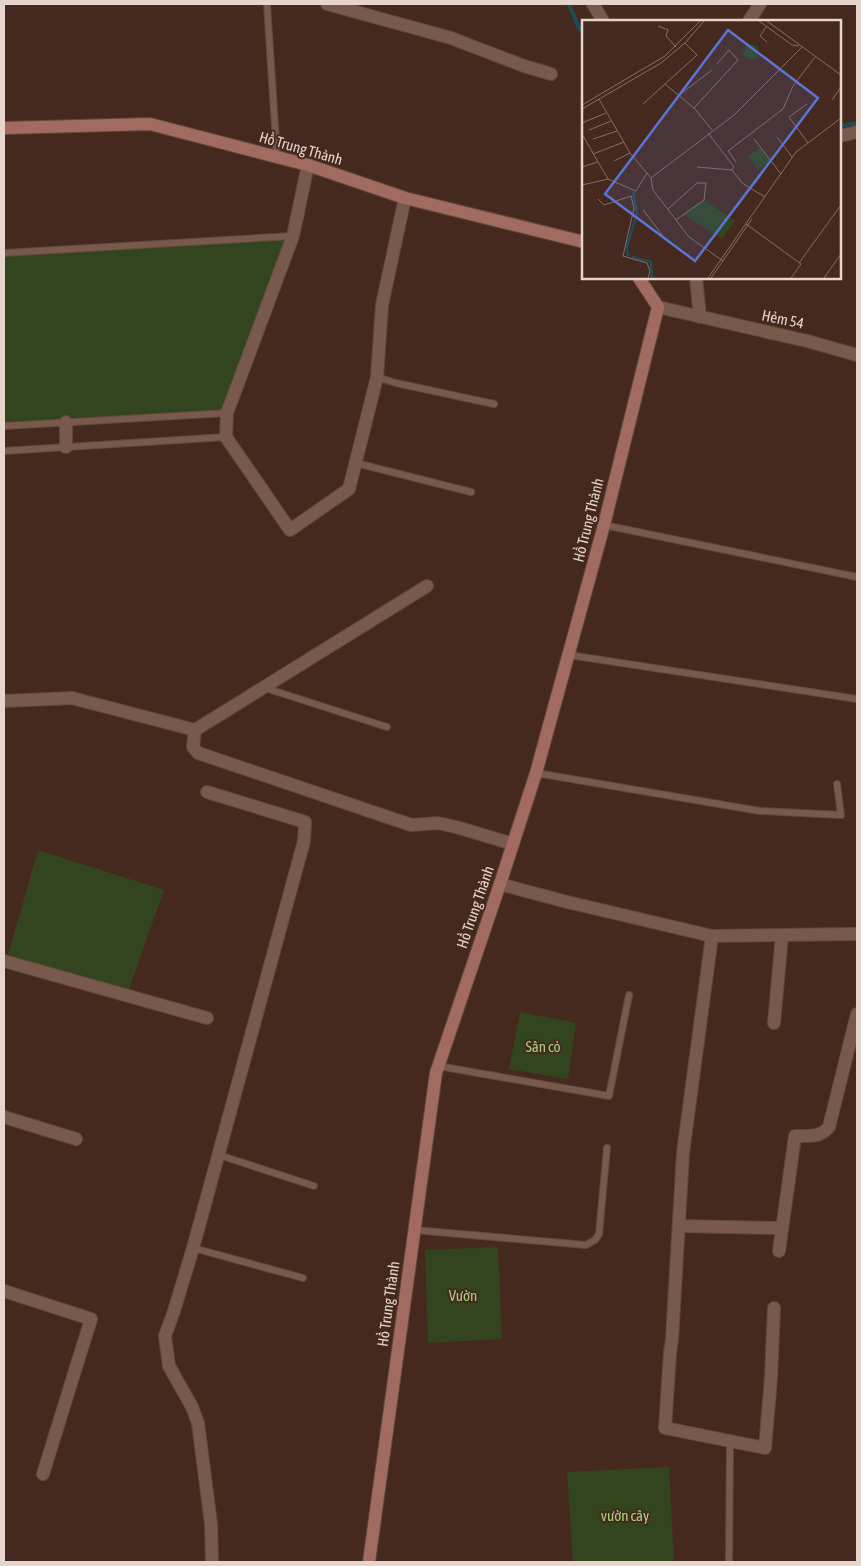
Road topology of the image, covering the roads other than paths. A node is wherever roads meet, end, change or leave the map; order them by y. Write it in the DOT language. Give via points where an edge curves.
graph roads {
  1 [pos="267,4"];
  2 [pos="326,4"];
  3 [pos="593,4"];
  4 [pos="760,4"];
  5 [pos="602,20"];
  6 [pos="750,20"];
  7 [pos="551,74"];
  8 [pos="4,128"];
  9 [pos="857,132"];
  10 [pos="841,136"];
  11 [pos="278,157"];
  12 [pos="308,165"];
  13 [pos="405,198"];
  14 [pos="293,236"];
  15 [pos="582,242"];
  16 [pos="4,253"];
  17 [pos="640,279"];
  18 [pos="696,279"];
  19 [pos="658,307"];
  20 [pos="700,317"];
  21 [pos="857,355"];
  22 [pos="377,377"];
  23 [pos="494,404"];
  24 [pos="227,413"];
  25 [pos="66,422"];
  26 [pos="4,426"];
  27 [pos="226,437"];
  28 [pos="66,447"];
  29 [pos="4,451"];
  30 [pos="356,463"];
  31 [pos="471,492"];
  32 [pos="604,525"];
  33 [pos="857,577"];
  34 [pos="427,586"];
  35 [pos="569,655"];
  36 [pos="264,687"];
  37 [pos="857,698"];
  38 [pos="4,701"];
  39 [pos="387,727"];
  40 [pos="195,730"];
  41 [pos="536,773"];
  42 [pos="836,784"];
  43 [pos="207,792"];
  44 [pos="513,844"];
  45 [pos="500,884"];
  46 [pos="857,934"];
  47 [pos="782,935"];
  48 [pos="712,936"];
  49 [pos="4,961"];
  50 [pos="629,995"];
  51 [pos="857,1014"];
  52 [pos="207,1018"];
  53 [pos="774,1023"];
  54 [pos="438,1066"];
  55 [pos="4,1117"];
  56 [pos="76,1138"];
  57 [pos="607,1148"];
  58 [pos="219,1155"];
  59 [pos="314,1186"];
  60 [pos="679,1226"];
  61 [pos="781,1228"];
  62 [pos="414,1230"];
  63 [pos="193,1248"];
  64 [pos="779,1251"];
  65 [pos="303,1278"];
  66 [pos="4,1291"];
  67 [pos="774,1308"];
  68 [pos="730,1441"];
  69 [pos="43,1474"];
  70 [pos="212,1562"];
  71 [pos="369,1562"];
  72 [pos="729,1562"];
  1 -- 11 [label="lane"];
  2 -- 7 [label="street" via="451,38"];
  3 -- 5 [label="street"];
  4 -- 6 [label="street"];
  8 -- 11 [label="street, Hồ Trung Thành" via="150,124"];
  9 -- 10 [label="street"];
  11 -- 12 [label="street, Hồ Trung Thành"];
  12 -- 13 [label="street, Hồ Trung Thành"];
  12 -- 14 [label="street"];
  13 -- 15 [label="street, Hồ Trung Thành"];
  13 -- 22 [label="street" via="382,306"];
  14 -- 16 [label="lane"];
  14 -- 24 [label="street"];
  17 -- 19 [label="street"];
  18 -- 20 [label="street"];
  19 -- 20 [label="street, Hẻm 54"];
  19 -- 32 [label="street, Hồ Trung Thành"];
  20 -- 21 [label="street, Hẻm 54"];
  22 -- 23 [label="lane"];
  22 -- 30 [label="street"];
  24 -- 25 [label="lane"];
  24 -- 27 [label="street"];
  25 -- 26 [label="lane"];
  25 -- 28 [label="street"];
  27 -- 28 [label="lane"];
  27 -- 30 [label="street" via="290,530 349,489"];
  28 -- 29 [label="lane"];
  30 -- 31 [label="lane"];
  32 -- 33 [label="lane"];
  32 -- 35 [label="street, Hồ Trung Thành"];
  34 -- 36 [label="street"];
  35 -- 37 [label="lane"];
  35 -- 41 [label="street, Hồ Trung Thành"];
  36 -- 39 [label="lane"];
  36 -- 40 [label="street"];
  38 -- 40 [label="street" via="72,698"];
  40 -- 44 [label="street" via="192,748 198,753 411,825 438,823"];
  41 -- 42 [label="lane" via="760,811 841,814"];
  41 -- 44 [label="street, Hồ Trung Thành"];
  43 -- 58 [label="street" via="305,822 304,841"];
  44 -- 45 [label="street, Hồ Trung Thành"];
  45 -- 48 [label="street"];
  45 -- 54 [label="street, Hồ Trung Thành"];
  46 -- 47 [label="street"];
  47 -- 48 [label="street"];
  47 -- 53 [label="street"];
  48 -- 60 [label="street" via="683,1153"];
  49 -- 52 [label="street"];
  50 -- 54 [label="lane" via="609,1096"];
  51 -- 61 [label="street" via="829,1127 818,1135 795,1136"];
  54 -- 62 [label="street, Hồ Trung Thành"];
  55 -- 56 [label="street"];
  57 -- 62 [label="lane" via="599,1234 596,1240 586,1245"];
  58 -- 59 [label="lane"];
  58 -- 63 [label="street"];
  60 -- 61 [label="street"];
  60 -- 68 [label="street" via="665,1428"];
  61 -- 64 [label="street"];
  62 -- 71 [label="street, Hồ Trung Thành"];
  63 -- 65 [label="lane"];
  63 -- 70 [label="street" via="165,1336 169,1366 198,1423 211,1524"];
  66 -- 69 [label="street" via="91,1319"];
  67 -- 68 [label="street" via="765,1448"];
  68 -- 72 [label="lane"];
}
